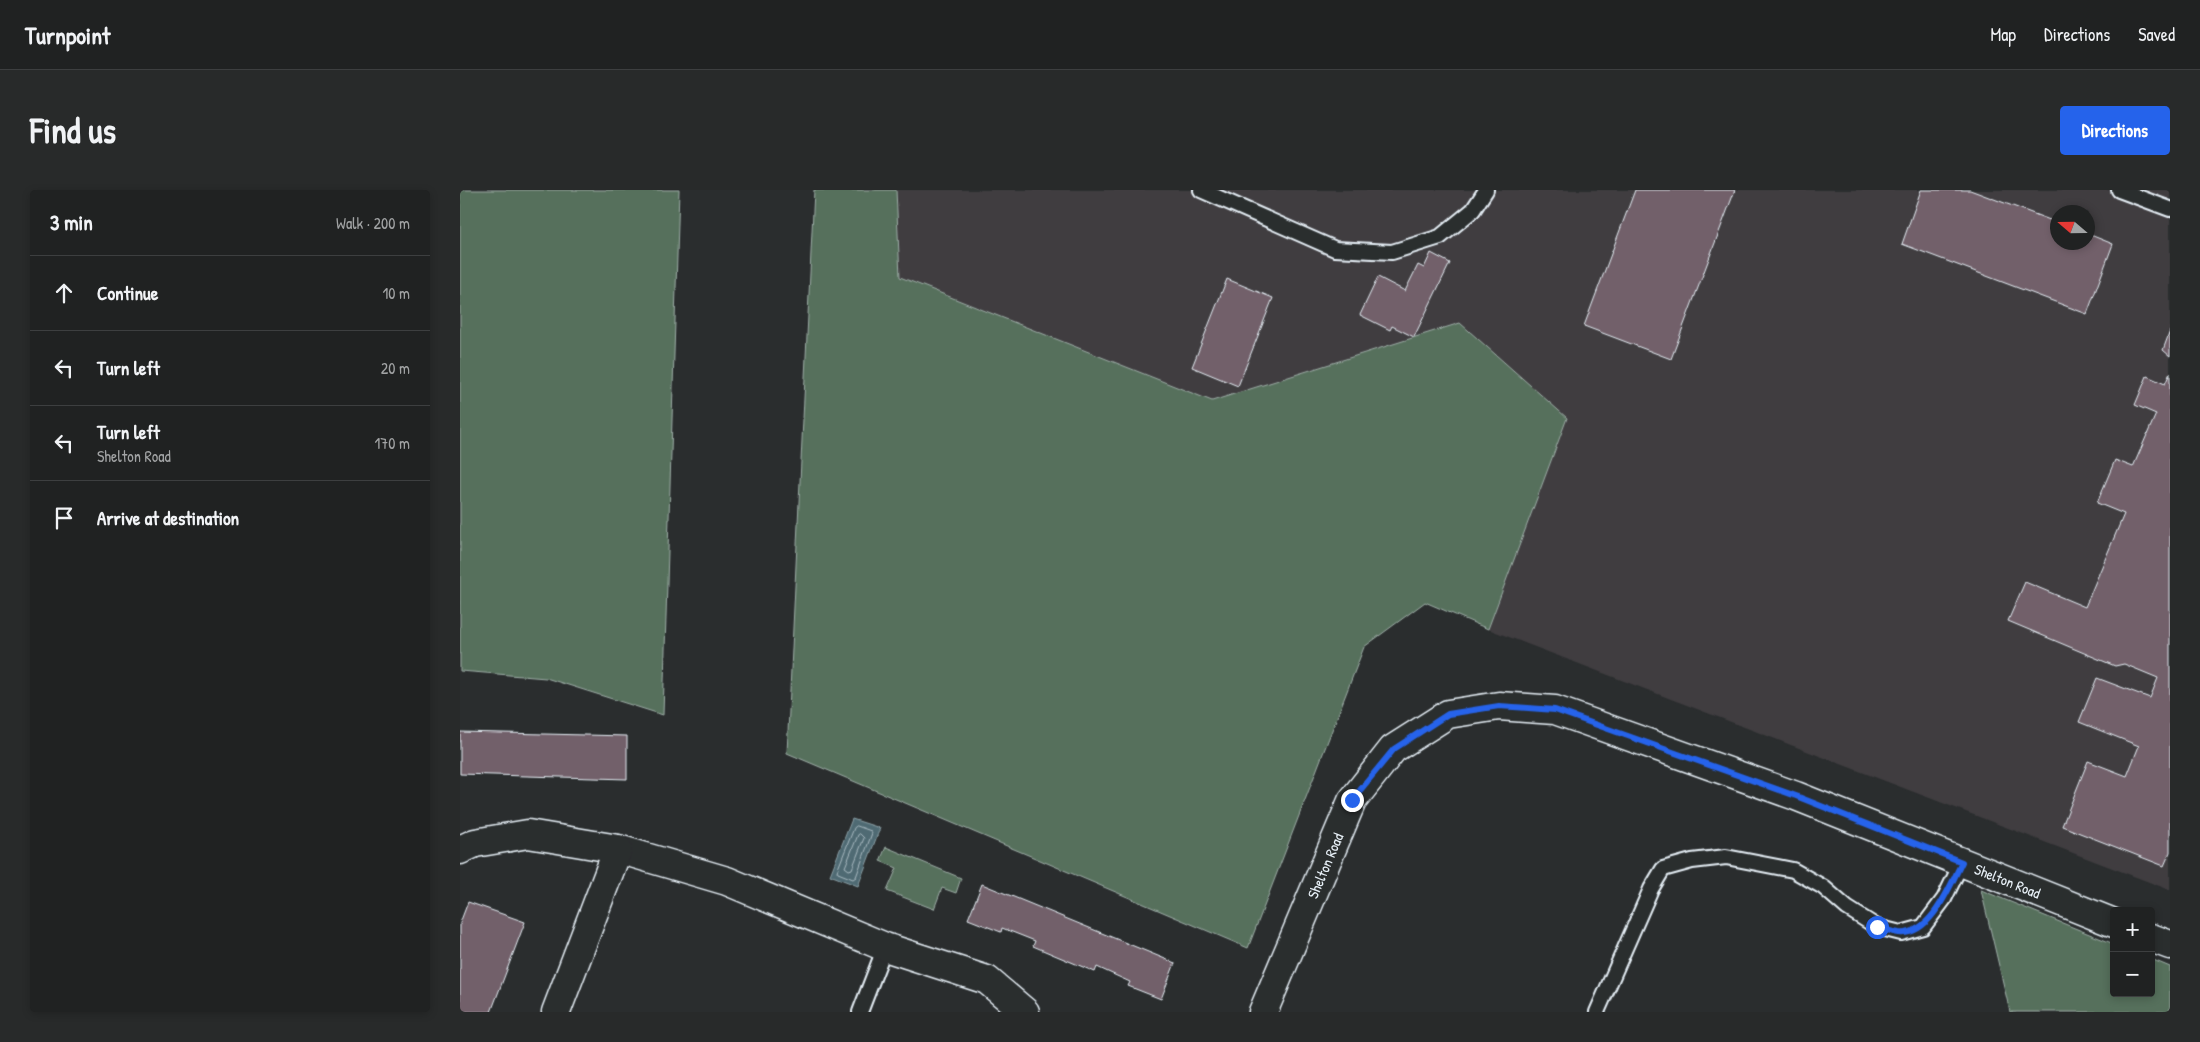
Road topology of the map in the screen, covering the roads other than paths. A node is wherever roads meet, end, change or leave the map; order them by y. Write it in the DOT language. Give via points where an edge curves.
graph roads {
  1 [pos="1201,190"];
  2 [pos="1486,190"];
  3 [pos="2119,190"];
  4 [pos="2170,209"];
  5 [pos="618,849"];
  6 [pos="460,850"];
  7 [pos="1962,862"];
  8 [pos="2110,921"];
  9 [pos="2155,939"];
  10 [pos="2170,945"];
  11 [pos="885,947"];
  12 [pos="556,1012"];
  13 [pos="860,1012"];
  14 [pos="1025,1012"];
  15 [pos="1263,1012"];
  16 [pos="1597,1012"];
  1 -- 2 [label="lane" via="1335,249 1392,252 1440,236 1473,210"];
  3 -- 4 [label="lane"];
  5 -- 6 [label="street" via="528,834 475,843"];
  5 -- 11 [label="street" via="727,881"];
  5 -- 12 [label="street"];
  7 -- 8 [label="street, Shelton Road"];
  7 -- 15 [label="street, Shelton Road" via="1796,796 1555,710 1499,706 1448,714 1394,749 1352,800"];
  7 -- 16 [label="lane" via="1944,899 1923,927 1901,933 1877,927 1847,908 1823,886 1793,870 1726,857 1664,868 1650,889"];
  9 -- 10 [label="street"];
  11 -- 13 [label="lane"];
  11 -- 14 [label="street" via="987,980"];
}
